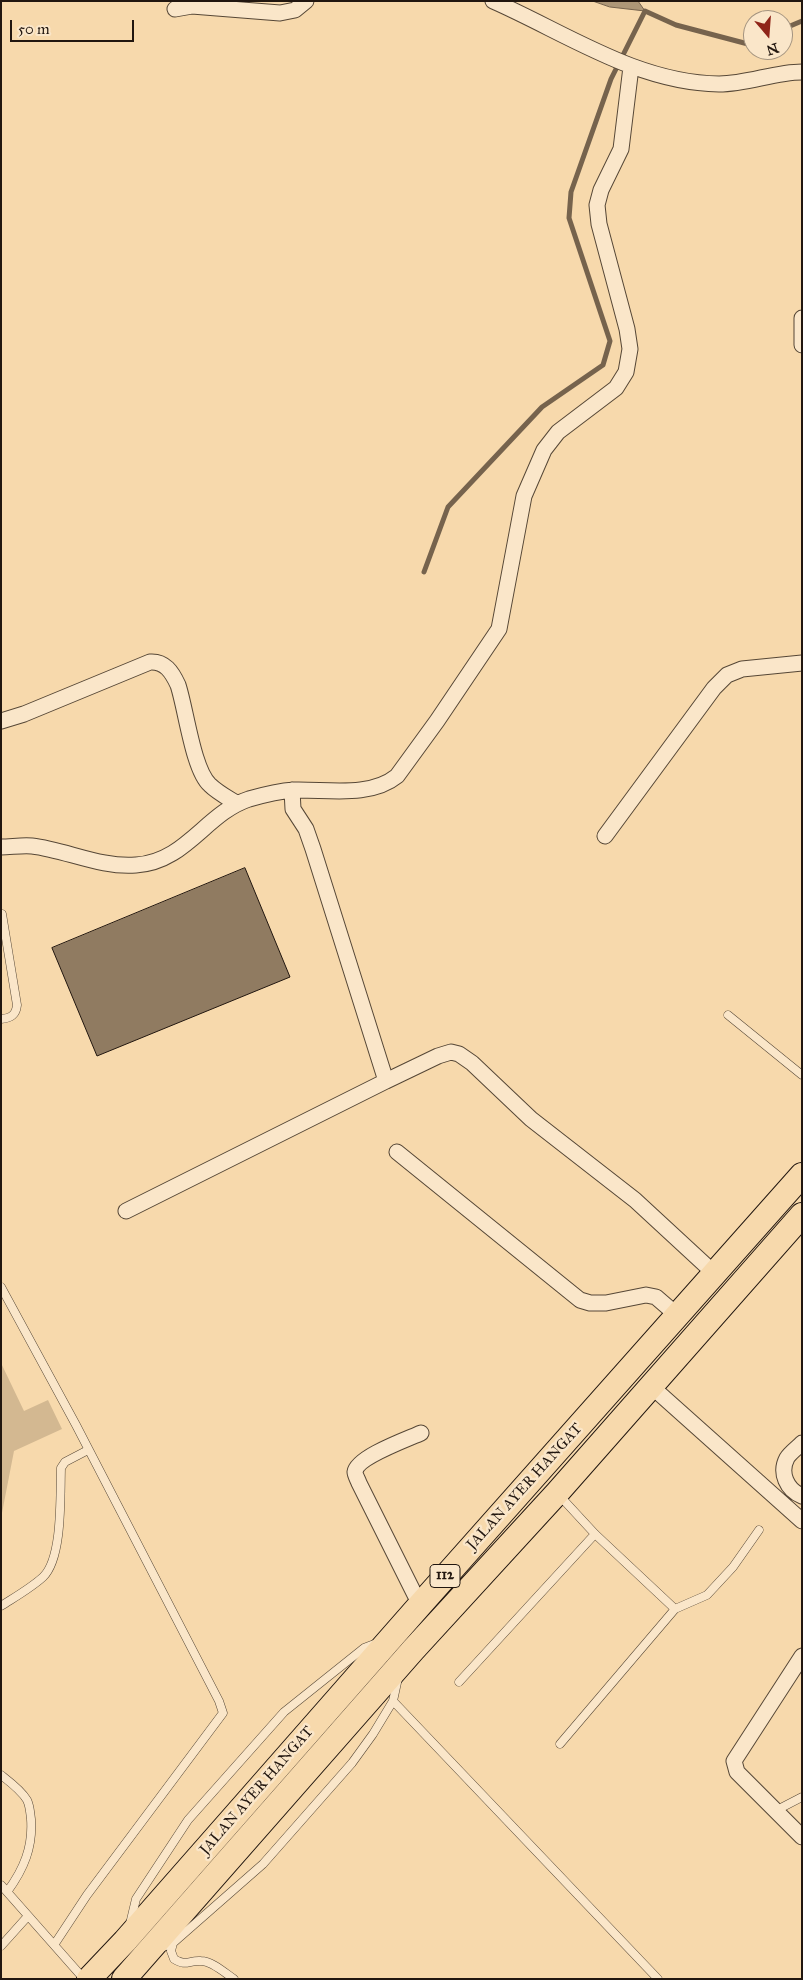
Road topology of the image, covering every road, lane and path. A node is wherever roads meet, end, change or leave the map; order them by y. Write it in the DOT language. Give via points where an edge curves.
graph roads {
  1 [pos="306,1"];
  2 [pos="493,1"];
  3 [pos="175,10"];
  4 [pos="628,66"];
  5 [pos="802,72"];
  6 [pos="802,318"];
  7 [pos="802,345"];
  8 [pos="802,663"];
  9 [pos="1,721"];
  10 [pos="292,790"];
  11 [pos="236,803"];
  12 [pos="606,836"];
  13 [pos="1,847"];
  14 [pos="2,914"];
  15 [pos="728,1015"];
  16 [pos="1,1019"];
  17 [pos="802,1075"];
  18 [pos="386,1081"];
  19 [pos="397,1152"];
  20 [pos="802,1175"];
  21 [pos="126,1211"];
  22 [pos="802,1215"];
  23 [pos="714,1273"];
  24 [pos="1,1287"];
  25 [pos="678,1316"];
  26 [pos="652,1386"];
  27 [pos="421,1433"];
  28 [pos="802,1443"];
  29 [pos="88,1450"];
  30 [pos="557,1492"];
  31 [pos="802,1496"];
  32 [pos="802,1521"];
  33 [pos="759,1530"];
  34 [pos="595,1534"];
  35 [pos="420,1605"];
  36 [pos="1,1606"];
  37 [pos="676,1609"];
  38 [pos="392,1637"];
  39 [pos="413,1650"];
  40 [pos="802,1656"];
  41 [pos="458,1682"];
  42 [pos="393,1701"];
  43 [pos="560,1744"];
  44 [pos="1,1775"];
  45 [pos="802,1797"];
  46 [pos="775,1811"];
  47 [pos="802,1837"];
  48 [pos="1,1884"];
  49 [pos="7,1892"];
  50 [pos="28,1916"];
  51 [pos="125,1941"];
  52 [pos="172,1943"];
  53 [pos="54,1944"];
  54 [pos="1,1946"];
  55 [pos="147,1954"];
  56 [pos="84,1979"];
  57 [pos="89,1979"];
  58 [pos="124,1979"];
  59 [pos="234,1979"];
  60 [pos="658,1979"];
  1 -- 3 [label="street" via="295,10 280,13 192,6"];
  2 -- 4 [label="street"];
  4 -- 5 [label="street" via="679,79 719,84"];
  4 -- 10 [label="street" via="621,149 597,205 599,224 627,329 630,348 626,372 616,388 558,432 544,450 524,496 499,628 397,776 388,783 371,788"];
  6 -- 7 [label="street"];
  8 -- 12 [label="street" via="742,669 727,675 708,696"];
  9 -- 11 [label="street" via="150,662 160,663 172,673 178,685 204,777"];
  10 -- 11 [label="street"];
  10 -- 18 [label="street" via="293,809 306,829 313,849"];
  11 -- 13 [label="street" via="173,854 137,866 30,846"];
  14 -- 16 [label="lane" via="17,1005 12,1017"];
  15 -- 17 [label="lane"];
  18 -- 21 [label="street"];
  18 -- 23 [label="street" via="438,1056 450,1052 459,1054 531,1119 635,1200"];
  19 -- 25 [label="street" via="580,1300 606,1303 646,1295 656,1297"];
  20 -- 23 [label="main road, JALAN AYER HANGAT / 112"];
  22 -- 26 [label="main road, JALAN AYER HANGAT / 112"];
  23 -- 25 [label="main road, JALAN AYER HANGAT / 112"];
  24 -- 29 [label="lane"];
  25 -- 35 [label="main road, JALAN AYER HANGAT / 112"];
  26 -- 30 [label="main road, JALAN AYER HANGAT / 112"];
  26 -- 32 [label="street"];
  27 -- 35 [label="street" via="359,1463 356,1472"];
  28 -- 31 [label="street" via="787,1459 783,1474 789,1487"];
  29 -- 36 [label="lane" via="65,1462 61,1468 54,1563 44,1577"];
  29 -- 53 [label="lane" via="223,1713"];
  30 -- 34 [label="lane"];
  30 -- 39 [label="main road, JALAN AYER HANGAT / 112"];
  33 -- 37 [label="lane" via="733,1567 707,1595"];
  34 -- 37 [label="lane"];
  34 -- 41 [label="lane"];
  35 -- 38 [label="main road, JALAN AYER HANGAT / 112"];
  37 -- 43 [label="lane"];
  38 -- 51 [label="main road, JALAN AYER HANGAT / 112"];
  38 -- 51 [label="lane" via="364,1648 284,1712 188,1820 136,1899"];
  39 -- 42 [label="lane" via="400,1670"];
  39 -- 55 [label="main road, JALAN AYER HANGAT / 112"];
  40 -- 46 [label="street" via="734,1761 737,1772"];
  42 -- 52 [label="lane" via="352,1763 263,1864"];
  42 -- 60 [label="lane"];
  44 -- 49 [label="lane" via="26,1800 31,1826 29,1852"];
  45 -- 46 [label="lane"];
  46 -- 47 [label="street"];
  48 -- 49 [label="lane"];
  49 -- 50 [label="lane"];
  50 -- 53 [label="lane"];
  50 -- 54 [label="lane"];
  51 -- 57 [label="main road, JALAN AYER HANGAT / 112"];
  52 -- 55 [label="lane"];
  52 -- 59 [label="lane" via="174,1960 182,1964 201,1961 211,1964"];
  53 -- 56 [label="lane"];
  55 -- 58 [label="main road, JALAN AYER HANGAT / 112"];
}
